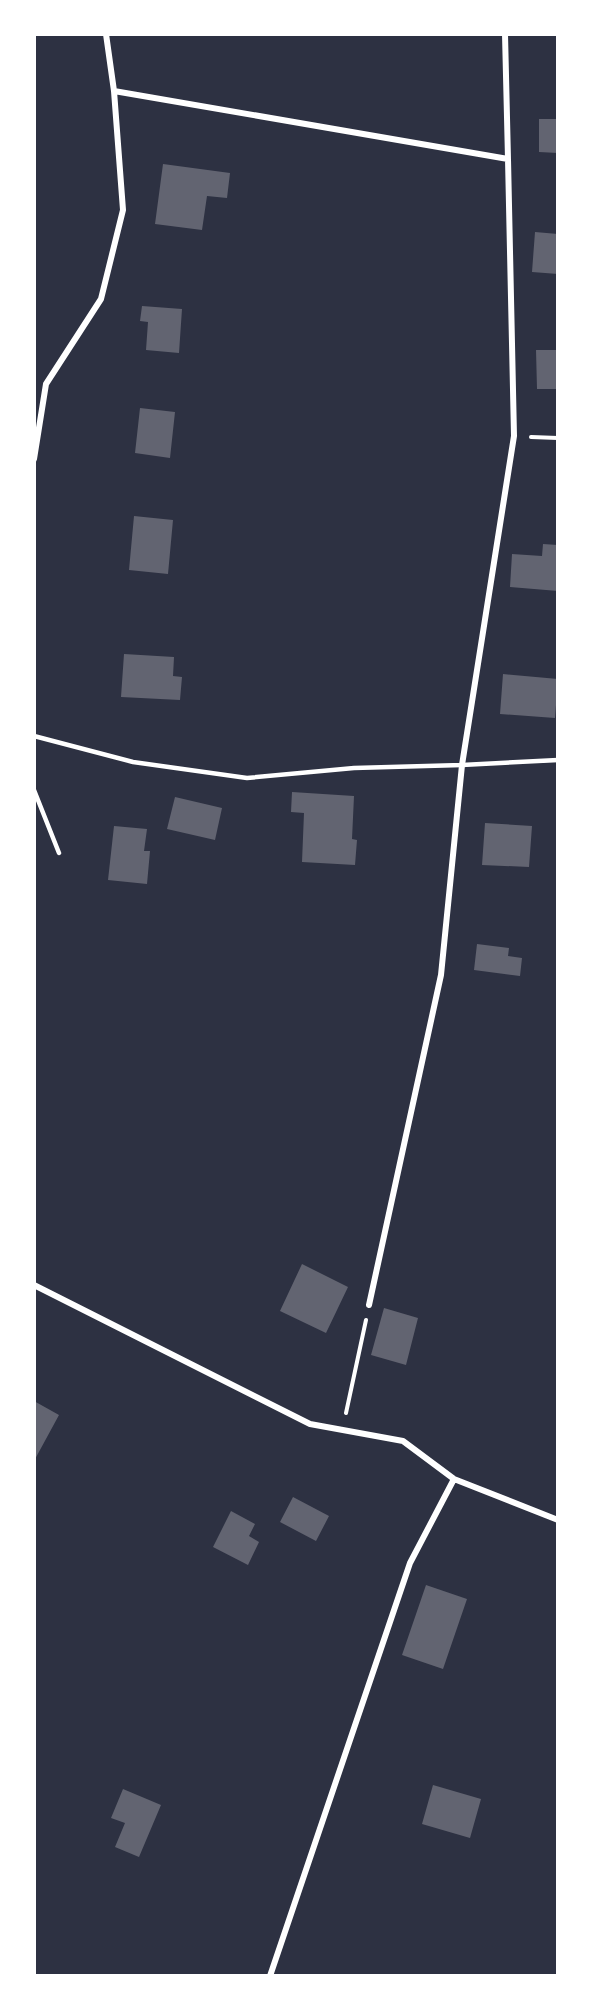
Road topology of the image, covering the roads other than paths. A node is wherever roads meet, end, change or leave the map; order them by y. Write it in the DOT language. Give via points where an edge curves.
graph roads {
  1 [pos="106,34"];
  2 [pos="505,34"];
  3 [pos="114,91"];
  4 [pos="508,159"];
  5 [pos="34,459"];
  6 [pos="34,736"];
  7 [pos="558,760"];
  8 [pos="462,765"];
  9 [pos="34,790"];
  10 [pos="59,853"];
  11 [pos="34,1285"];
  12 [pos="369,1305"];
  13 [pos="454,1479"];
  14 [pos="558,1520"];
  15 [pos="270,1976"];
  1 -- 3 [label="street"];
  2 -- 4 [label="street"];
  3 -- 4 [label="street"];
  3 -- 5 [label="street" via="123,210 100,299 46,384"];
  4 -- 8 [label="street" via="514,436"];
  6 -- 8 [label="lane" via="133,762 247,778 354,768"];
  7 -- 8 [label="lane"];
  8 -- 12 [label="street" via="441,975"];
  9 -- 10 [label="lane"];
  11 -- 13 [label="street" via="310,1424 403,1441"];
  13 -- 14 [label="street"];
  13 -- 15 [label="street" via="410,1563"];
}
